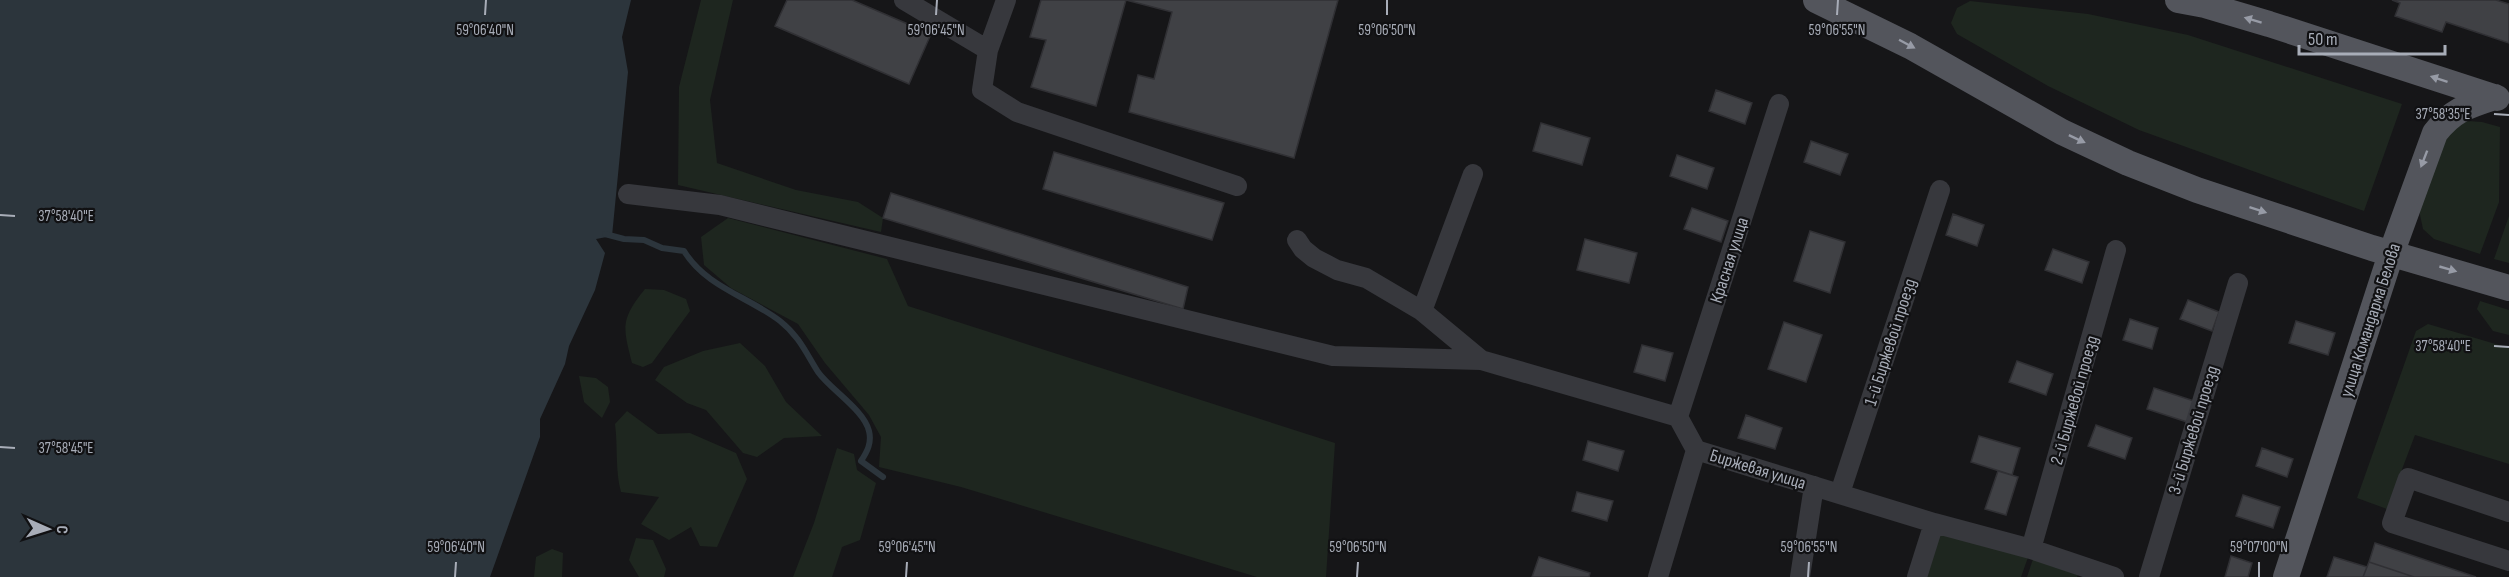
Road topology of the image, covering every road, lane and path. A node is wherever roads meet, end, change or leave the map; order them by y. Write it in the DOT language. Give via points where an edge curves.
graph roads {
  1 [pos="904,0"];
  2 [pos="1006,0"];
  3 [pos="1816,0"];
  4 [pos="2178,0"];
  5 [pos="2206,3"];
  6 [pos="988,50"];
  7 [pos="2502,100"];
  8 [pos="1779,104"];
  9 [pos="1473,174"];
  10 [pos="1237,186"];
  11 [pos="1940,190"];
  12 [pos="628,194"];
  13 [pos="1297,240"];
  14 [pos="2116,250"];
  15 [pos="2391,254"];
  16 [pos="2238,283"];
  17 [pos="2509,288"];
  18 [pos="1422,311"];
  19 [pos="1481,360"];
  20 [pos="1678,417"];
  21 [pos="1696,450"];
  22 [pos="1814,486"];
  23 [pos="1840,493"];
  24 [pos="2509,512"];
  25 [pos="1934,523"];
  26 [pos="2031,549"];
  27 [pos="2509,561"];
  28 [pos="1658,577"];
  29 [pos="1800,577"];
  30 [pos="1917,577"];
  31 [pos="2114,577"];
  32 [pos="2149,577"];
  33 [pos="2286,577"];
  1 -- 6 [label="street"];
  2 -- 6 [label="street"];
  3 -- 15 [label="main road, one-way" via="1910,45 2062,132 2128,164"];
  4 -- 5 [label="main road"];
  7 -- 5 [label="main road, one-way"];
  6 -- 10 [label="street" via="982,90 1017,112"];
  7 -- 15 [label="main road, улица Командарма Белова, one-way" via="2464,107 2447,117 2435,133"];
  8 -- 20 [label="street, Красная улица"];
  9 -- 18 [label="street"];
  11 -- 23 [label="street, 1-й Биржевой проезд"];
  12 -- 19 [label="street" via="720,205 1333,356"];
  13 -- 18 [label="street" via="1314,258 1366,278"];
  14 -- 26 [label="street, 2-й Биржевой проезд"];
  15 -- 17 [label="main road, one-way"];
  15 -- 33 [label="main road, улица Командарма Белова"];
  16 -- 32 [label="street, 3-й Биржевой проезд"];
  18 -- 19 [label="street"];
  19 -- 20 [label="street"];
  20 -- 21 [label="street, Биржевая улица"];
  21 -- 22 [label="street, Биржевая улица"];
  21 -- 28 [label="street"];
  22 -- 23 [label="street, Биржевая улица"];
  22 -- 29 [label="street"];
  23 -- 25 [label="street, Биржевая улица"];
  24 -- 27 [label="street" via="2408,478 2392,523"];
  25 -- 26 [label="street, Биржевая улица"];
  25 -- 30 [label="street"];
  26 -- 31 [label="street, Биржевая улица"];
}
